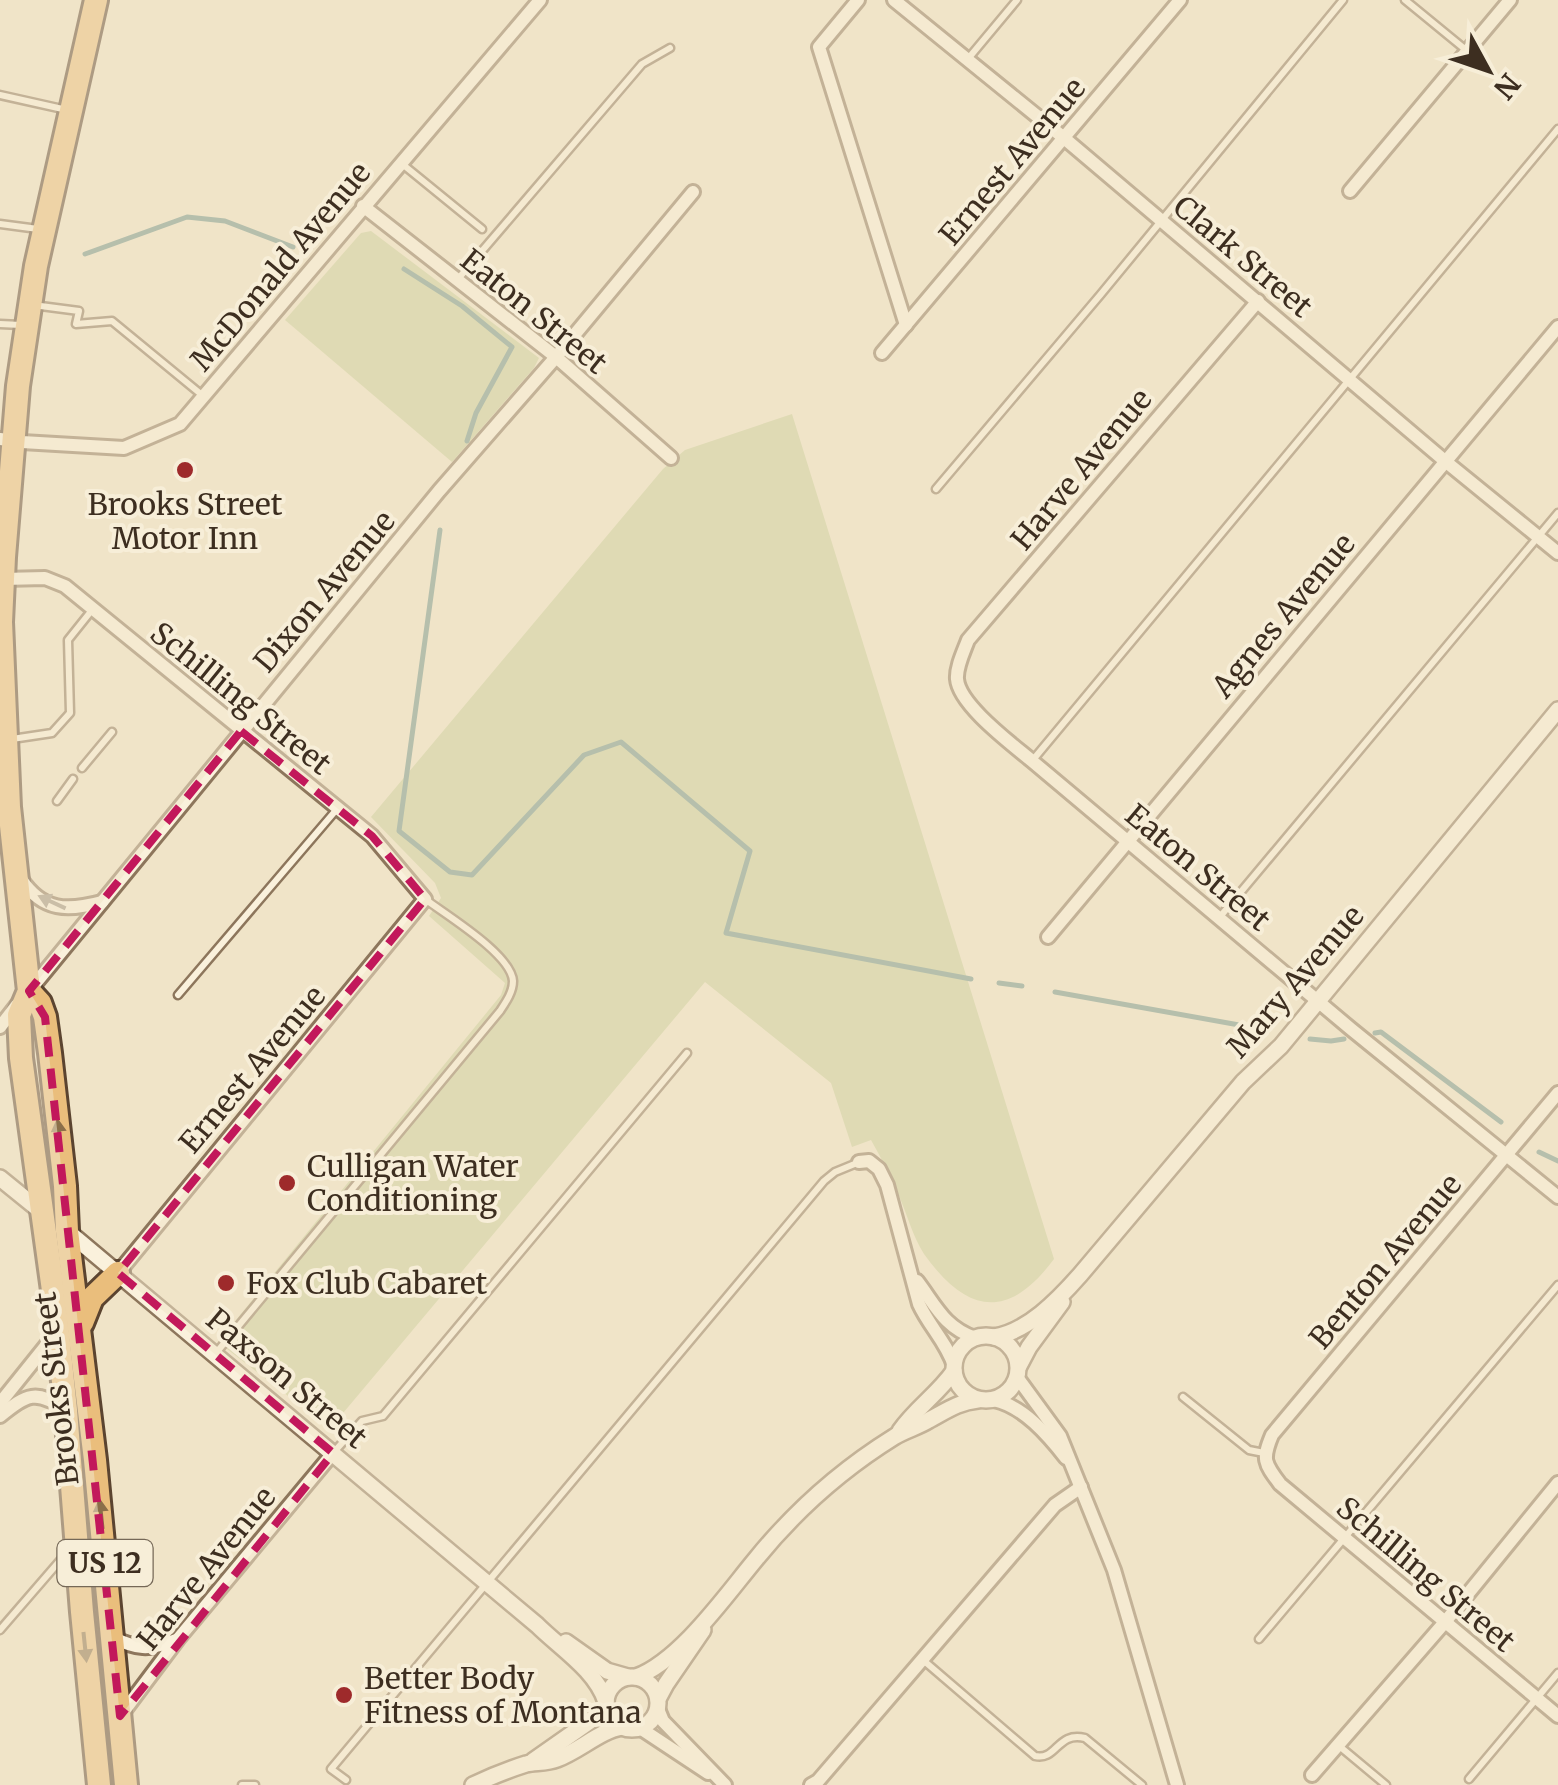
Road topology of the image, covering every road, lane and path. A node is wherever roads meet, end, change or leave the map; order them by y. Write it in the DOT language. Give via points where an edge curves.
graph roads {
  1 [pos="96,0"];
  2 [pos="540,0"];
  3 [pos="858,0"];
  4 [pos="894,0"];
  5 [pos="1017,0"];
  6 [pos="1180,0"];
  7 [pos="1343,0"];
  8 [pos="1405,0"];
  9 [pos="1510,0"];
  10 [pos="670,48"];
  11 [pos="1467,51"];
  12 [pos="967,60"];
  13 [pos="0,95"];
  14 [pos="70,111"];
  15 [pos="1558,129"];
  16 [pos="1064,138"];
  17 [pos="400,162"];
  18 [pos="1350,191"];
  19 [pos="693,192"];
  20 [pos="362,206"];
  21 [pos="1162,220"];
  22 [pos="0,224"];
  23 [pos="482,228"];
  24 [pos="44,230"];
  25 [pos="458,280"];
  26 [pos="1258,301"];
  27 [pos="28,315"];
  28 [pos="0,324"];
  29 [pos="906,324"];
  30 [pos="1558,327"];
  31 [pos="882,353"];
  32 [pos="556,357"];
  33 [pos="1348,378"];
  34 [pos="203,396"];
  35 [pos="7,440"];
  36 [pos="671,458"];
  37 [pos="1445,461"];
  38 [pos="936,489"];
  39 [pos="1558,512"];
  40 [pos="1538,537"];
  41 [pos="1558,553"];
  42 [pos="3,579"];
  43 [pos="1,604"];
  44 [pos="93,610"];
  45 [pos="957,678"];
  46 [pos="3,707"];
  47 [pos="1558,710"];
  48 [pos="241,731"];
  49 [pos="112,732"];
  50 [pos="6,740"];
  51 [pos="1032,761"];
  52 [pos="82,768"];
  53 [pos="73,780"];
  54 [pos="57,801"];
  55 [pos="338,808"];
  56 [pos="1127,840"];
  57 [pos="15,868"];
  58 [pos="425,899"];
  59 [pos="102,902"];
  60 [pos="1219,918"];
  61 [pos="1048,937"];
  62 [pos="28,991"];
  63 [pos="178,995"];
  64 [pos="1318,1000"];
  65 [pos="0,1026"];
  66 [pos="687,1054"];
  67 [pos="1558,1093"];
  68 [pos="1508,1154"];
  69 [pos="858,1162"];
  70 [pos="0,1178"];
  71 [pos="1558,1197"];
  72 [pos="42,1212"];
  73 [pos="67,1231"];
  74 [pos="118,1273"];
  75 [pos="913,1276"];
  76 [pos="1558,1285"];
  77 [pos="1071,1286"];
  78 [pos="57,1332"];
  79 [pos="994,1337"];
  80 [pos="975,1338"];
  81 [pos="82,1342"];
  82 [pos="215,1354"];
  83 [pos="954,1369"];
  84 [pos="1018,1371"];
  85 [pos="1183,1398"];
  86 [pos="986,1400"];
  87 [pos="0,1403"];
  88 [pos="66,1410"];
  89 [pos="0,1416"];
  90 [pos="892,1438"];
  91 [pos="333,1452"];
  92 [pos="1266,1460"];
  93 [pos="1558,1483"];
  94 [pos="1081,1486"];
  95 [pos="1342,1538"];
  96 [pos="77,1541"];
  97 [pos="486,1583"];
  98 [pos="718,1605"];
  99 [pos="1445,1622"];
  100 [pos="537,1625"];
  101 [pos="0,1630"];
  102 [pos="111,1637"];
  103 [pos="1259,1639"];
  104 [pos="178,1640"];
  105 [pos="922,1660"];
  106 [pos="1558,1672"];
  107 [pos="632,1677"];
  108 [pos="1536,1699"];
  109 [pos="658,1704"];
  110 [pos="606,1705"];
  111 [pos="120,1716"];
  112 [pos="1558,1716"];
  113 [pos="622,1728"];
  114 [pos="640,1728"];
  115 [pos="1338,1745"];
  116 [pos="530,1763"];
  117 [pos="1312,1775"];
  118 [pos="1469,1779"];
  119 [pos="720,1781"];
  120 [pos="347,1783"];
  121 [pos="99,1785"];
  122 [pos="126,1785"];
  123 [pos="242,1785"];
  124 [pos="255,1785"];
  125 [pos="473,1785"];
  126 [pos="812,1785"];
  127 [pos="1142,1785"];
  128 [pos="1177,1785"];
  129 [pos="1386,1785"];
  1 -- 14 [label="highway, Brooks Street / US 12"];
  2 -- 17 [label="street, McDonald Avenue"];
  3 -- 29 [label="street" via="819,47"];
  4 -- 12 [label="street, Clark Street"];
  5 -- 12 [label="lane"];
  6 -- 16 [label="street, Ernest Avenue"];
  7 -- 21 [label="lane"];
  8 -- 11 [label="lane"];
  9 -- 11 [label="street"];
  10 -- 25 [label="lane" via="642,64"];
  11 -- 18 [label="street"];
  12 -- 16 [label="street, Clark Street"];
  13 -- 14 [label="lane"];
  14 -- 24 [label="highway, Brooks Street / US 12"];
  15 -- 33 [label="lane"];
  16 -- 21 [label="street, Clark Street"];
  16 -- 29 [label="street, Ernest Avenue"];
  17 -- 20 [label="street, McDonald Avenue"];
  17 -- 23 [label="lane"];
  19 -- 32 [label="street, Dixon Avenue"];
  20 -- 25 [label="street, Eaton Street"];
  20 -- 34 [label="street, McDonald Avenue"];
  21 -- 26 [label="street, Clark Street"];
  21 -- 38 [label="lane"];
  22 -- 24 [label="lane"];
  24 -- 27 [label="highway, Brooks Street / US 12"];
  25 -- 32 [label="street, Eaton Street"];
  26 -- 33 [label="street, Clark Street"];
  26 -- 45 [label="street, Harve Avenue" via="968,640"];
  27 -- 28 [label="lane"];
  27 -- 34 [label="lane" via="79,310 76,324 112,322"];
  27 -- 35 [label="highway, Brooks Street / US 12"];
  29 -- 31 [label="street, Ernest Avenue"];
  30 -- 37 [label="street, Agnes Avenue"];
  32 -- 36 [label="street, Eaton Street"];
  32 -- 48 [label="street, Dixon Avenue"];
  33 -- 37 [label="street, Clark Street"];
  33 -- 51 [label="lane"];
  34 -- 35 [label="street, McDonald Avenue" via="180,424 124,448"];
  35 -- 42 [label="highway, Brooks Street / US 12"];
  37 -- 40 [label="street, Clark Street"];
  37 -- 56 [label="street, Agnes Avenue"];
  39 -- 40 [label="lane"];
  40 -- 41 [label="street, Clark Street"];
  40 -- 60 [label="lane"];
  42 -- 43 [label="highway, Brooks Street / US 12"];
  42 -- 44 [label="street, Schilling Street" via="45,578"];
  43 -- 46 [label="highway, Brooks Street / US 12"];
  44 -- 48 [label="street, Schilling Street"];
  44 -- 50 [label="lane" via="68,640 70,712 52,733"];
  45 -- 51 [label="street, Eaton Street" via="983,719"];
  46 -- 50 [label="highway, Brooks Street / US 12"];
  47 -- 64 [label="street, Mary Avenue"];
  48 -- 55 [label="street, Schilling Street"];
  48 -- 59 [label="street, Dixon Avenue"];
  49 -- 52 [label="lane"];
  50 -- 57 [label="highway, Brooks Street / US 12"];
  51 -- 56 [label="street, Eaton Street"];
  53 -- 54 [label="lane"];
  55 -- 58 [label="street, Schilling Street" via="372,836"];
  55 -- 63 [label="lane"];
  56 -- 60 [label="street, Eaton Street"];
  56 -- 61 [label="street, Agnes Avenue"];
  59 -- 57 [label="street, one-way" via="56,908 25,885"];
  57 -- 62 [label="highway, Brooks Street / US 12"];
  58 -- 74 [label="street, Ernest Avenue"];
  58 -- 82 [label="lane" via="506,964 513,980 509,997"];
  59 -- 62 [label="street, Dixon Avenue"];
  60 -- 64 [label="street, Eaton Street"];
  62 -- 65 [label="street, Dixon Avenue"];
  62 -- 72 [label="highway, Brooks Street / US 12" via="19,1015 21,1058"];
  73 -- 62 [label="highway, Brooks Street / US 12, one-way" via="45,1017"];
  64 -- 68 [label="street, Eaton Street"];
  64 -- 77 [label="street, Mary Avenue"];
  66 -- 91 [label="lane" via="383,1416 362,1421"];
  67 -- 68 [label="street, Benton Avenue"];
  68 -- 71 [label="street, Eaton Street"];
  68 -- 92 [label="street, Benton Avenue" via="1272,1435"];
  69 -- 75 [label="street" via="869,1161 888,1185"];
  69 -- 97 [label="lane" via="824,1182"];
  70 -- 72 [label="street, Paxson Street"];
  72 -- 73 [label="street, Paxson Street"];
  72 -- 78 [label="highway, Brooks Street / US 12"];
  73 -- 74 [label="street, Paxson Street"];
  73 -- 81 [label="highway, Brooks Street / US 12"];
  74 -- 81 [label="highway" via="92,1298 82,1319"];
  74 -- 82 [label="street, Paxson Street"];
  75 -- 80 [label="street" via="958,1332"];
  75 -- 83 [label="street" via="918,1304"];
  76 -- 95 [label="lane"];
  77 -- 79 [label="street, Mary Avenue" via="1016,1331"];
  77 -- 84 [label="street, Mary Avenue"];
  78 -- 87 [label="street"];
  78 -- 88 [label="highway, Brooks Street / US 12"];
  79 -- 80 [label="street"];
  79 -- 84 [label="street" via="1011,1347"];
  80 -- 83 [label="street" via="960,1349"];
  102 -- 81 [label="highway, Brooks Street / US 12, one-way"];
  82 -- 91 [label="street, Paxson Street"];
  83 -- 86 [label="street" via="961,1389"];
  83 -- 90 [label="street"];
  84 -- 86 [label="street" via="1004,1395"];
  84 -- 94 [label="street" via="1060,1436"];
  85 -- 92 [label="lane"];
  86 -- 90 [label="street" via="961,1402"];
  86 -- 94 [label="street" via="1006,1402 1030,1419"];
  88 -- 89 [label="street" via="32,1395"];
  88 -- 96 [label="highway, Brooks Street / US 12"];
  90 -- 98 [label="street" via="809,1501"];
  91 -- 97 [label="street, Paxson Street"];
  91 -- 104 [label="street, Harve Avenue"];
  92 -- 95 [label="street, Schilling Street" via="1280,1484"];
  93 -- 99 [label="street"];
  94 -- 105 [label="street" via="1055,1505"];
  94 -- 128 [label="street" via="1114,1570"];
  95 -- 99 [label="street, Schilling Street"];
  95 -- 103 [label="lane"];
  96 -- 101 [label="lane"];
  96 -- 121 [label="highway, Brooks Street / US 12, one-way"];
  97 -- 100 [label="street, Paxson Street"];
  97 -- 120 [label="lane" via="331,1769"];
  98 -- 107 [label="street" via="660,1666"];
  98 -- 109 [label="street"];
  99 -- 108 [label="street, Schilling Street"];
  99 -- 115 [label="street"];
  100 -- 107 [label="street, Paxson Street" via="617,1676"];
  100 -- 110 [label="street, Paxson Street" via="590,1675"];
  102 -- 104 [label="street" via="143,1648"];
  102 -- 111 [label="highway, Brooks Street / US 12"];
  104 -- 111 [label="street, Harve Avenue"];
  105 -- 126 [label="street"];
  105 -- 127 [label="lane" via="1034,1756 1047,1756 1074,1735"];
  106 -- 108 [label="lane"];
  107 -- 109 [label="street" via="651,1685"];
  107 -- 110 [label="street" via="614,1684"];
  108 -- 112 [label="street, Schilling Street"];
  108 -- 118 [label="lane"];
  109 -- 114 [label="street"];
  109 -- 119 [label="street" via="662,1721"];
  110 -- 113 [label="street"];
  110 -- 116 [label="street"];
  111 -- 122 [label="highway, Brooks Street / US 12"];
  113 -- 114 [label="street"];
  113 -- 116 [label="street" via="552,1761"];
  114 -- 119 [label="street"];
  115 -- 117 [label="street"];
  115 -- 129 [label="lane"];
  116 -- 125 [label="street"];
  123 -- 124 [label="lane"];
}
